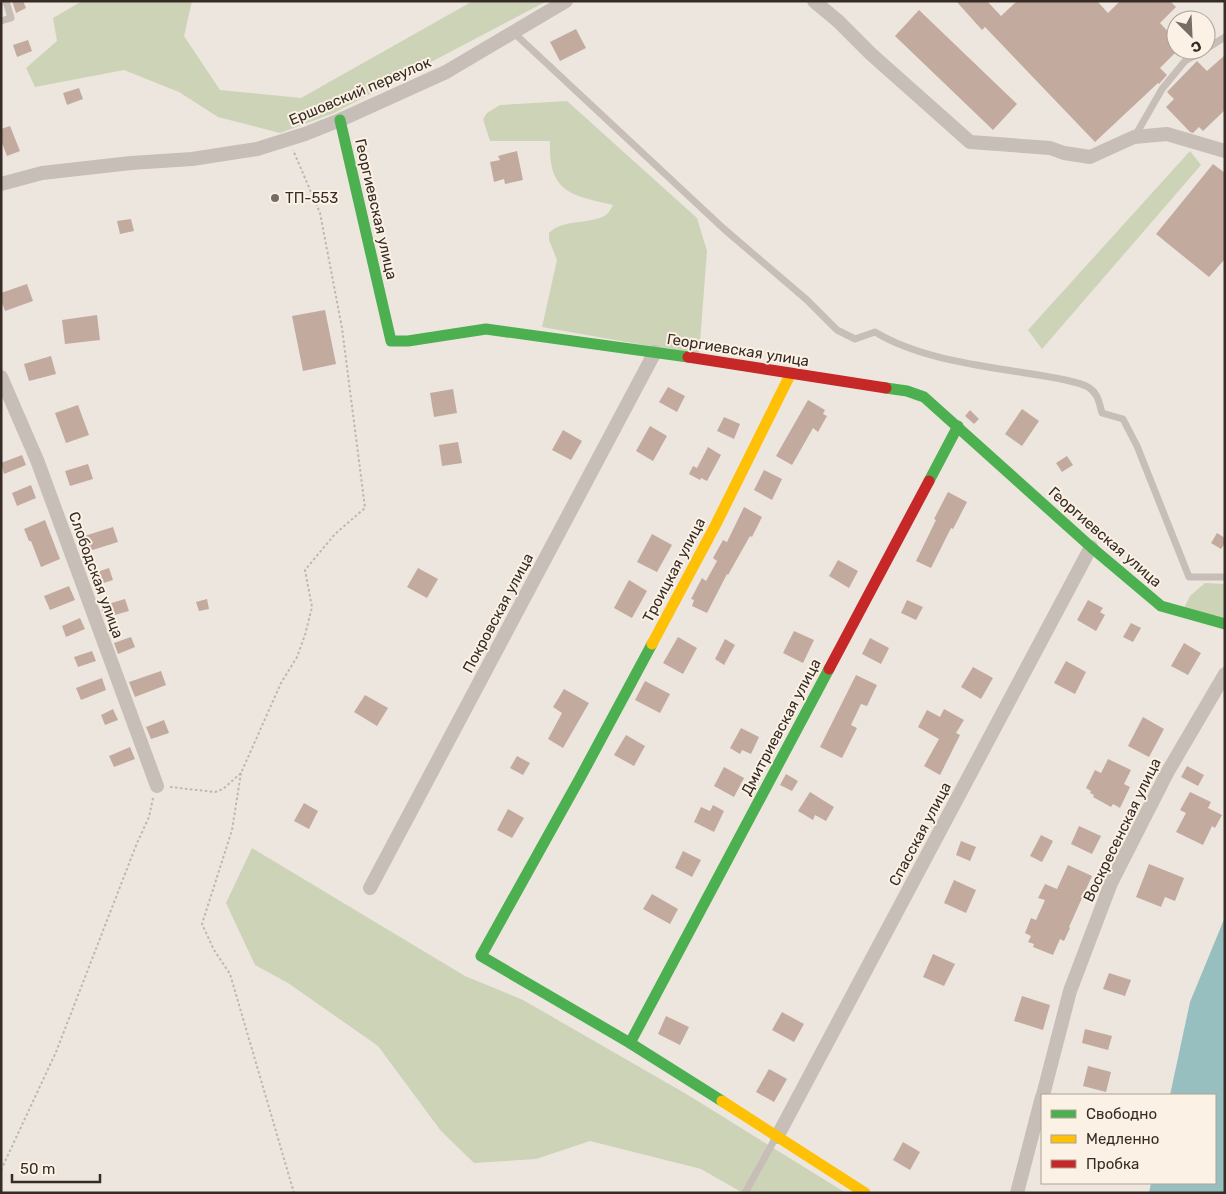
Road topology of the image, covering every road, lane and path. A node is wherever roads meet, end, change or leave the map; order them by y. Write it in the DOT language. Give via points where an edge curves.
graph roads {
  1 [pos="6,1"];
  2 [pos="566,1"];
  3 [pos="814,1"];
  4 [pos="1,21"];
  5 [pos="513,32"];
  6 [pos="1187,60"];
  7 [pos="340,120"];
  8 [pos="1134,137"];
  9 [pos="288,139"];
  10 [pos="1225,151"];
  11 [pos="1,184"];
  12 [pos="655,352"];
  13 [pos="791,373"];
  14 [pos="1,377"];
  15 [pos="958,426"];
  16 [pos="1091,547"];
  17 [pos="1225,577"];
  18 [pos="1225,624"];
  19 [pos="1225,674"];
  20 [pos="241,773"];
  21 [pos="156,786"];
  22 [pos="370,888"];
  23 [pos="630,1043"];
  24 [pos="1043,1094"];
  25 [pos="1041,1100"];
  26 [pos="777,1137"];
  27 [pos="1,1170"];
  28 [pos="294,1193"];
  29 [pos="745,1193"];
  30 [pos="865,1193"];
  31 [pos="1017,1193"];
  1 -- 4 [label="lane" via="11,18"];
  2 -- 5 [label="street, Ершовский переулок"];
  3 -- 8 [label="street" via="970,142 1050,148 1090,157"];
  5 -- 7 [label="street, Ершовский переулок" via="446,72"];
  5 -- 17 [label="lane" via="837,330 855,339 876,332 890,341 922,352 1088,387 1097,395 1102,413 1123,419 1137,446 1188,577"];
  6 -- 8 [label="lane" via="1162,89"];
  7 -- 9 [label="street, Ершовский переулок"];
  7 -- 12 [label="street, Георгиевская улица" via="391,340 408,341 486,328"];
  8 -- 10 [label="street" via="1167,134"];
  9 -- 11 [label="street, Ершовский переулок" via="257,149 192,159 42,173"];
  9 -- 20 [label="path" via="320,213 342,328 365,508 335,534 306,570 312,607 305,635"];
  12 -- 13 [label="street, Георгиевская улица"];
  12 -- 22 [label="street, Покровская улица"];
  13 -- 15 [label="street, Георгиевская улица" via="907,391 924,397"];
  13 -- 23 [label="street, Троицкая улица" via="716,524 482,956"];
  14 -- 21 [label="street, Слободская улица" via="37,460"];
  15 -- 16 [label="street, Георгиевская улица"];
  15 -- 23 [label="street, Дмитриевская улица"];
  16 -- 18 [label="street, Георгиевская улица" via="1161,606"];
  16 -- 26 [label="street, Спасская улица"];
  19 -- 24 [label="street, Воскресенская улица" via="1167,773 1111,884 1070,991"];
  20 -- 21 [label="path" via="215,792"];
  20 -- 28 [label="path" via="232,830 202,924 230,974"];
  21 -- 27 [label="path" via="150,817 56,1052"];
  23 -- 26 [label="street"];
  25 -- 31 [label="street, Воскресенская улица"];
  26 -- 29 [label="lane"];
  26 -- 30 [label="street"];
}
